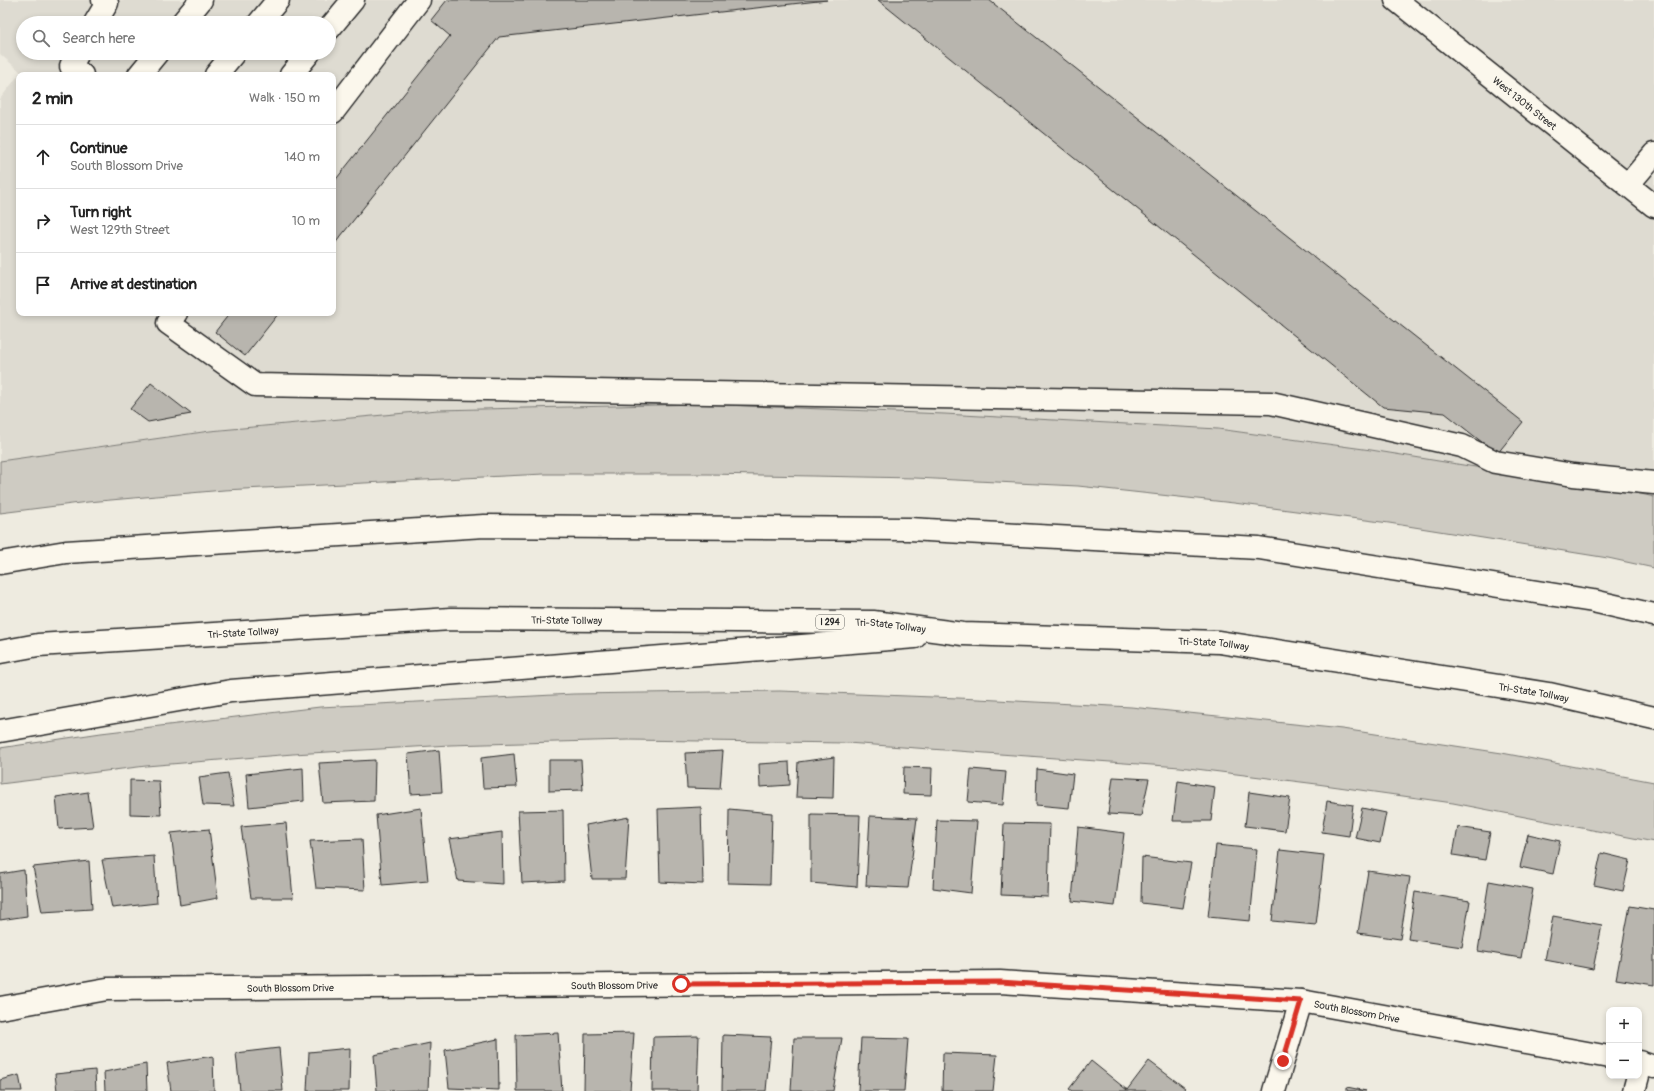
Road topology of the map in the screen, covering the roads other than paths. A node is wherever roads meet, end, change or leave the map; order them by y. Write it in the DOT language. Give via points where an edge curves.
graph roads {
  1 [pos="201,0"];
  2 [pos="278,0"];
  3 [pos="353,0"];
  4 [pos="419,0"];
  5 [pos="1396,0"];
  6 [pos="106,1"];
  7 [pos="98,16"];
  8 [pos="188,16"];
  9 [pos="265,16"];
  10 [pos="336,21"];
  11 [pos="74,60"];
  12 [pos="151,60"];
  13 [pos="228,60"];
  14 [pos="303,60"];
  15 [pos="78,72"];
  16 [pos="141,72"];
  17 [pos="218,72"];
  18 [pos="293,72"];
  19 [pos="336,108"];
  20 [pos="1654,154"];
  21 [pos="1628,185"];
  22 [pos="1654,206"];
  23 [pos="174,316"];
  24 [pos="1654,483"];
  25 [pos="0,563"];
  26 [pos="1654,615"];
  27 [pos="963,634"];
  28 [pos="0,652"];
  29 [pos="1654,718"];
  30 [pos="0,731"];
  31 [pos="1301,1001"];
  32 [pos="0,1008"];
  33 [pos="1606,1056"];
  34 [pos="1638,1079"];
  35 [pos="1274,1091"];
  36 [pos="1634,1091"];
  1 -- 8 [label="main road"];
  2 -- 9 [label="main road"];
  3 -- 10 [label="main road"];
  4 -- 19 [label="main road"];
  5 -- 21 [label="main road, West 130th Street"];
  6 -- 7 [label="main road"];
  11 -- 15 [label="main road" via="71,66"];
  12 -- 16 [label="main road"];
  13 -- 17 [label="main road"];
  14 -- 18 [label="main road"];
  20 -- 21 [label="main road"];
  21 -- 22 [label="main road, West 130th Street"];
  23 -- 24 [label="main road" via="168,323 256,385 1271,403 1462,446 1495,462 1574,475"];
  25 -- 26 [label="main road" via="66,552 484,526 909,530 1259,548 1593,601"];
  27 -- 28 [label="main road, Tri-State Tollway / I 294" via="873,622 451,619 38,645"];
  27 -- 29 [label="main road, Tri-State Tollway / I 294" via="1219,642 1550,694"];
  27 -- 30 [label="main road" via="232,691"];
  31 -- 32 [label="main road, South Blossom Drive" via="992,982 107,989"];
  31 -- 33 [label="main road, South Blossom Drive"];
  31 -- 35 [label="main road"];
  34 -- 36 [label="main road"];
}
